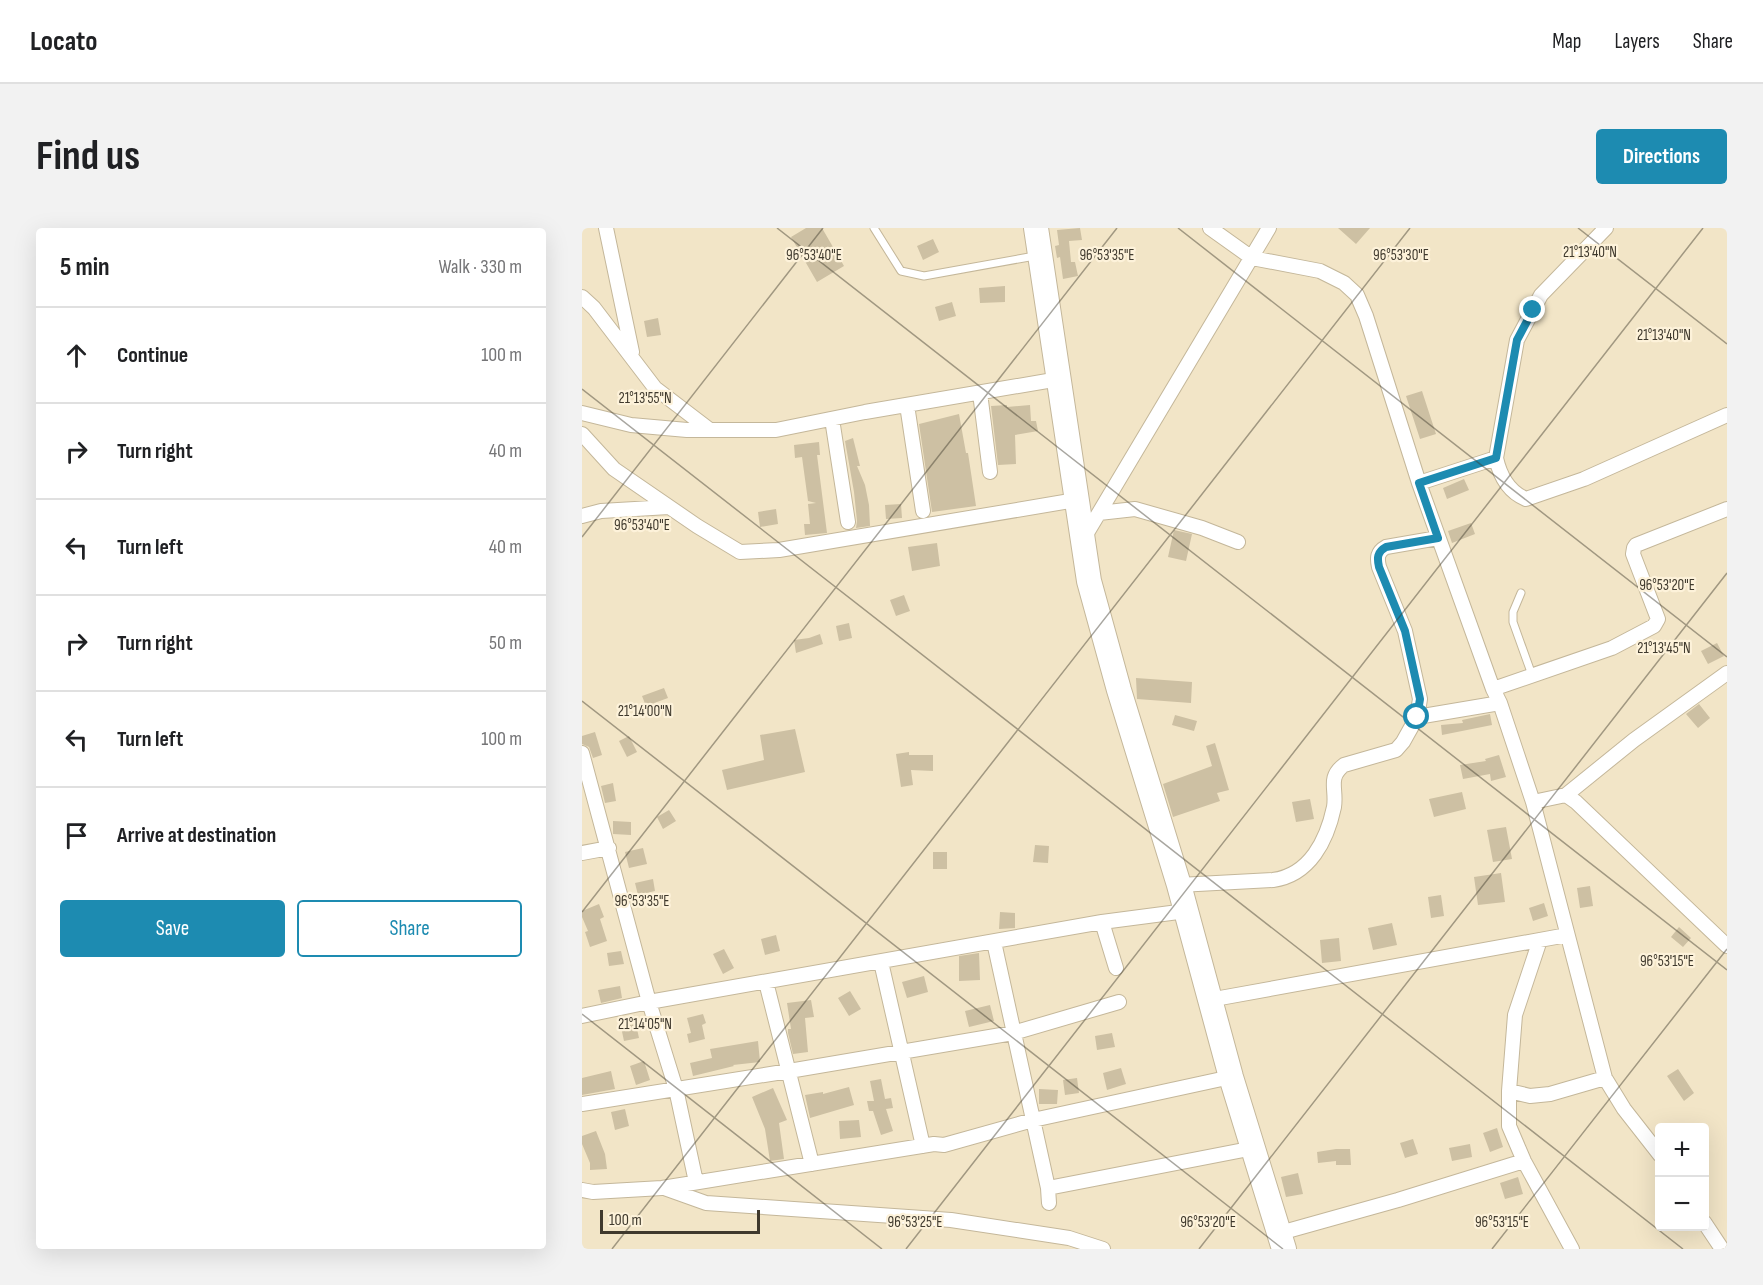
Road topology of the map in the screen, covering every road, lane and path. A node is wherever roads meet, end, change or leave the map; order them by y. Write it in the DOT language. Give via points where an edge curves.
graph roads {
  1 [pos="606,228"];
  2 [pos="874,228"];
  3 [pos="1036,228"];
  4 [pos="1210,228"];
  5 [pos="1269,228"];
  6 [pos="1606,228"];
  7 [pos="1040,255"];
  8 [pos="1252,258"];
  9 [pos="582,297"];
  10 [pos="633,357"];
  11 [pos="1059,380"];
  12 [pos="980,393"];
  13 [pos="907,405"];
  14 [pos="582,413"];
  15 [pos="1727,415"];
  16 [pos="832,419"];
  17 [pos="710,430"];
  18 [pos="582,434"];
  19 [pos="1496,458"];
  20 [pos="990,472"];
  21 [pos="1419,483"];
  22 [pos="1076,500"];
  23 [pos="669,507"];
  24 [pos="1727,509"];
  25 [pos="923,511"];
  26 [pos="1099,513"];
  27 [pos="582,516"];
  28 [pos="848,522"];
  29 [pos="1438,538"];
  30 [pos="1083,540"];
  31 [pos="1238,542"];
  32 [pos="1521,593"];
  33 [pos="1727,673"];
  34 [pos="1532,675"];
  35 [pos="1493,689"];
  36 [pos="1500,703"];
  37 [pos="1417,717"];
  38 [pos="582,753"];
  39 [pos="1566,795"];
  40 [pos="1533,802"];
  41 [pos="609,848"];
  42 [pos="582,853"];
  43 [pos="1179,885"];
  44 [pos="1186,910"];
  45 [pos="1102,922"];
  46 [pos="1567,935"];
  47 [pos="1540,940"];
  48 [pos="994,942"];
  49 [pos="1727,946"];
  50 [pos="882,962"];
  51 [pos="1116,968"];
  52 [pos="766,982"];
  53 [pos="1209,1000"];
  54 [pos="649,1002"];
  55 [pos="1119,1002"];
  56 [pos="582,1016"];
  57 [pos="1013,1033"];
  58 [pos="901,1053"];
  59 [pos="789,1071"];
  60 [pos="1231,1077"];
  61 [pos="1605,1078"];
  62 [pos="676,1089"];
  63 [pos="1509,1091"];
  64 [pos="582,1104"];
  65 [pos="1032,1120"];
  66 [pos="923,1146"];
  67 [pos="1254,1148"];
  68 [pos="1655,1150"];
  69 [pos="1524,1161"];
  70 [pos="812,1164"];
  71 [pos="696,1182"];
  72 [pos="583,1188"];
  73 [pos="663,1188"];
  74 [pos="1048,1188"];
  75 [pos="1050,1203"];
  76 [pos="1709,1230"];
  77 [pos="1282,1241"];
  78 [pos="1103,1249"];
  79 [pos="1572,1249"];
  80 [pos="1722,1249"];
  1 -- 10 [label="street"];
  2 -- 7 [label="lane" via="901,271 924,276"];
  3 -- 7 [label="highway"];
  4 -- 8 [label="street"];
  5 -- 8 [label="street"];
  6 -- 19 [label="street" via="1541,295 1517,340"];
  7 -- 11 [label="highway"];
  8 -- 21 [label="street" via="1320,271 1357,295"];
  8 -- 26 [label="street"];
  9 -- 10 [label="street"];
  10 -- 17 [label="street" via="655,388"];
  11 -- 12 [label="street"];
  11 -- 22 [label="highway"];
  12 -- 13 [label="street"];
  12 -- 20 [label="street"];
  13 -- 16 [label="street"];
  13 -- 25 [label="street"];
  14 -- 17 [label="street" via="631,425"];
  15 -- 19 [label="street" via="1584,479 1526,499 1511,490"];
  16 -- 17 [label="street" via="776,430"];
  16 -- 28 [label="street"];
  18 -- 23 [label="street" via="614,469"];
  19 -- 21 [label="street"];
  21 -- 29 [label="street"];
  22 -- 23 [label="street" via="779,550 740,552"];
  22 -- 30 [label="highway"];
  23 -- 27 [label="street" via="601,511"];
  24 -- 34 [label="street" via="1634,548 1658,619 1654,626 1612,648"];
  26 -- 30 [label="street"];
  26 -- 31 [label="street" via="1135,509"];
  29 -- 35 [label="street"];
  29 -- 37 [label="street" via="1386,547 1377,558 1405,631 1420,699"];
  30 -- 43 [label="highway" via="1089,581 1119,690"];
  32 -- 34 [label="lane" via="1513,622"];
  33 -- 39 [label="street"];
  34 -- 35 [label="street"];
  35 -- 36 [label="street"];
  36 -- 37 [label="street"];
  36 -- 40 [label="street"];
  37 -- 43 [label="street" via="1396,750 1338,769 1334,776 1334,805 1323,845 1299,871 1273,880"];
  38 -- 41 [label="street"];
  39 -- 40 [label="street"];
  39 -- 49 [label="street"];
  40 -- 46 [label="street"];
  41 -- 42 [label="street"];
  41 -- 54 [label="street"];
  43 -- 44 [label="highway"];
  44 -- 45 [label="street"];
  44 -- 53 [label="highway"];
  45 -- 48 [label="street"];
  45 -- 51 [label="street"];
  46 -- 47 [label="street"];
  46 -- 61 [label="street"];
  47 -- 53 [label="street"];
  47 -- 63 [label="street" via="1515,1015"];
  48 -- 50 [label="street"];
  48 -- 57 [label="street"];
  50 -- 52 [label="street"];
  50 -- 58 [label="street"];
  52 -- 54 [label="street"];
  52 -- 59 [label="street"];
  53 -- 60 [label="highway"];
  54 -- 56 [label="street"];
  54 -- 62 [label="street"];
  55 -- 57 [label="street"];
  57 -- 58 [label="street"];
  57 -- 65 [label="street"];
  58 -- 59 [label="street"];
  58 -- 66 [label="street"];
  59 -- 62 [label="street"];
  59 -- 70 [label="street"];
  60 -- 65 [label="street"];
  60 -- 67 [label="highway"];
  61 -- 63 [label="street" via="1550,1095"];
  61 -- 68 [label="street"];
  62 -- 64 [label="street"];
  62 -- 71 [label="street"];
  63 -- 69 [label="street" via="1509,1126"];
  65 -- 66 [label="street" via="944,1145"];
  65 -- 74 [label="street"];
  66 -- 70 [label="street"];
  67 -- 74 [label="street"];
  67 -- 77 [label="highway"];
  69 -- 77 [label="street"];
  69 -- 79 [label="street"];
  70 -- 71 [label="street"];
  71 -- 73 [label="street"];
  72 -- 73 [label="street" via="592,1192"];
  73 -- 78 [label="street" via="705,1203 951,1220 1069,1238"];
  74 -- 75 [label="street"];
  76 -- 80 [label="street"];
}
